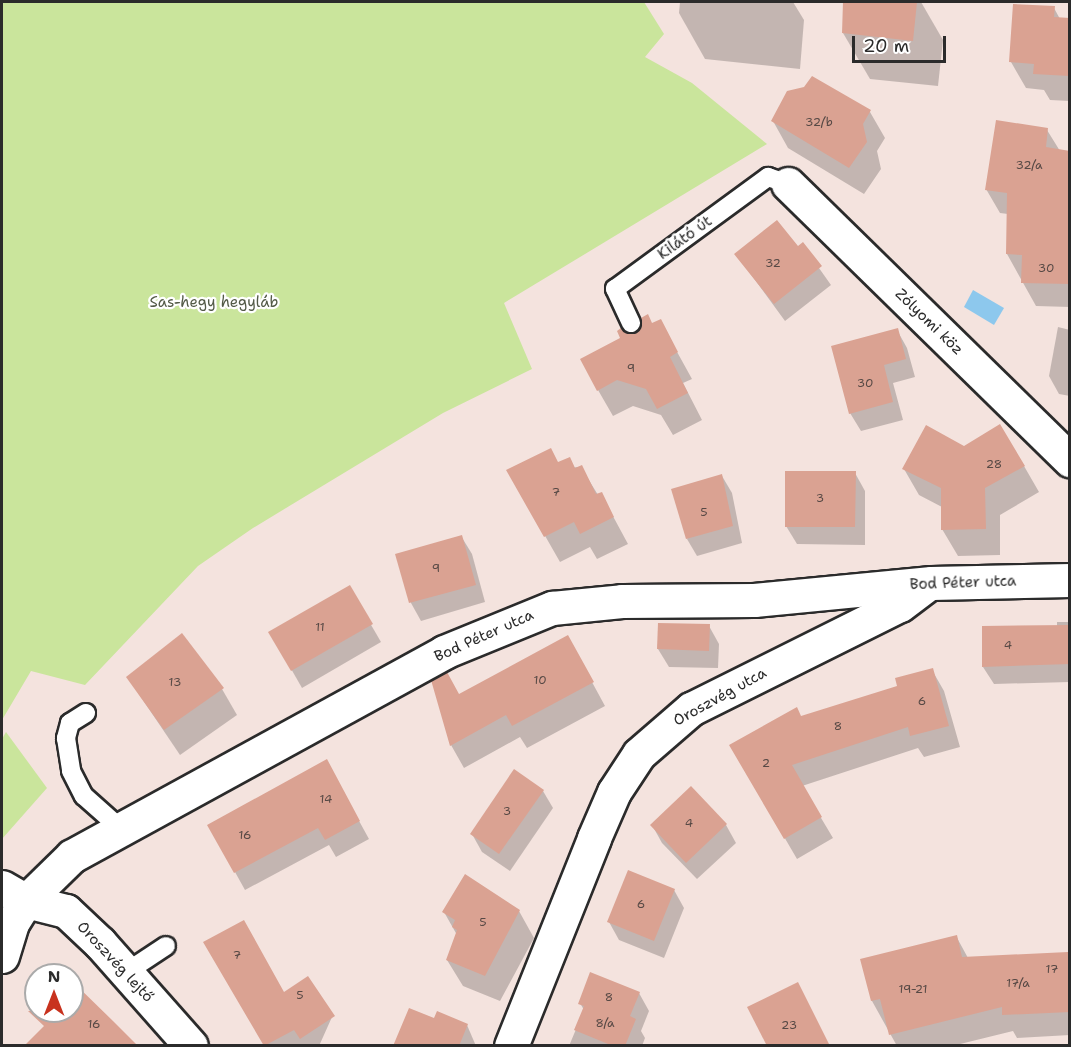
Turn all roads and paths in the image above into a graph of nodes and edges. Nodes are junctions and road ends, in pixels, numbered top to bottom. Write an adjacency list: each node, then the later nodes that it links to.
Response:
1 (788, 184): 2 (lane, Kilátó út); 3 (street, Zólyomi köz)
2 (632, 323)
3 (1070, 460)
4 (1070, 580): 5 (street, Bod Péter utca)
5 (931, 583): 7 (street, Bod Péter utca); 13 (street, Oroszvég utca)
6 (86, 714): 7 (lane)
7 (120, 828): 8 (street, Bod Péter utca)
8 (14, 894): 10 (street, Bod Péter utca); 11 (street, Oroszvég lejtő)
9 (166, 946): 11 (lane)
10 (2, 956)
11 (125, 973): 12 (street, Oroszvég lejtő)
12 (191, 1046)
13 (511, 1046)

